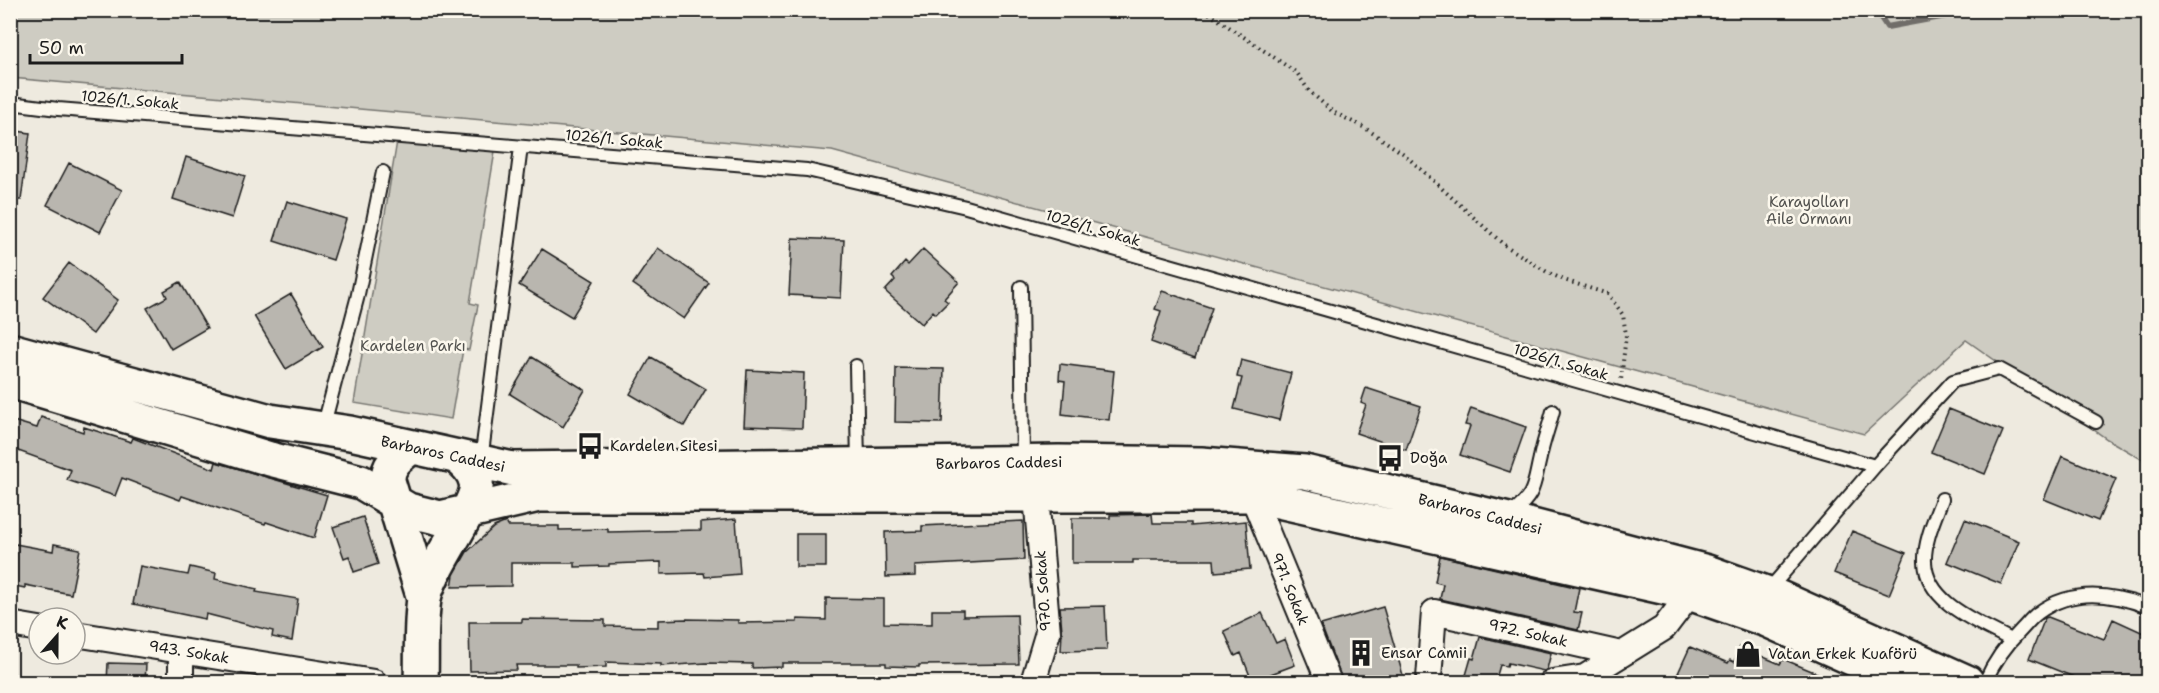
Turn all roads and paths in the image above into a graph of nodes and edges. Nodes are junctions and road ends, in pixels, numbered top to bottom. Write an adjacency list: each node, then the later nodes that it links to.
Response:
1 (1204, 10): 9 (path)
2 (10, 103): 3 (lane, 1026/1. Sokak)
3 (521, 147): 9 (lane, 1026/1. Sokak); 14 (lane)
4 (383, 172): 12 (lane)
5 (1021, 287): 15 (lane)
6 (10, 350): 12 (main road, Barbaros Caddesi)
7 (856, 366): 16 (lane)
8 (10, 381): 21 (main road, Barbaros Caddesi)
9 (1620, 394): 17 (lane, 1026/1. Sokak)
10 (1553, 411): 23 (lane)
11 (2096, 422): 17 (lane)
12 (323, 429): 13 (main road, Barbaros Caddesi)
13 (411, 447): 14 (main road, Barbaros Caddesi); 21 (main road)
14 (469, 459): 16 (main road, Barbaros Caddesi); 22 (main road)
15 (1023, 462): 16 (main road, Barbaros Caddesi); 23 (main road, Barbaros Caddesi)
16 (858, 465)
17 (1875, 466): 25 (lane)
18 (1252, 495): 19 (main road, Barbaros Caddesi); 24 (main road, Barbaros Caddesi); 39 (street, 971. Sokak)
19 (1036, 497): 22 (main road, Barbaros Caddesi); 38 (street, 970. Sokak)
20 (1942, 499): 31 (lane)
21 (395, 502): 22 (main road, Barbaros Caddesi); 26 (main road)
22 (465, 514): 26 (main road)
23 (1505, 519): 24 (main road, Barbaros Caddesi)
24 (1698, 583): 25 (main road, Barbaros Caddesi); 33 (street); 42 (main road, Barbaros Caddesi)
25 (1766, 593): 43 (main road, Barbaros Caddesi)
26 (424, 599): 37 (main road)
27 (2148, 607): 31 (lane)
28 (10, 624): 29 (street)
29 (27, 626)
30 (87, 636): 32 (street, 943. Sokak)
31 (2010, 640): 44 (lane)
32 (181, 651): 35 (street); 36 (street, 943. Sokak)
33 (1621, 654): 34 (street); 40 (street, 972. Sokak)
34 (1587, 680): 41 (street)
35 (181, 682)
36 (374, 682)
37 (421, 682)
38 (1033, 682)
39 (1329, 682)
40 (1431, 682)
41 (1552, 682)
42 (1905, 682)
43 (1967, 682)
44 (1986, 682)

